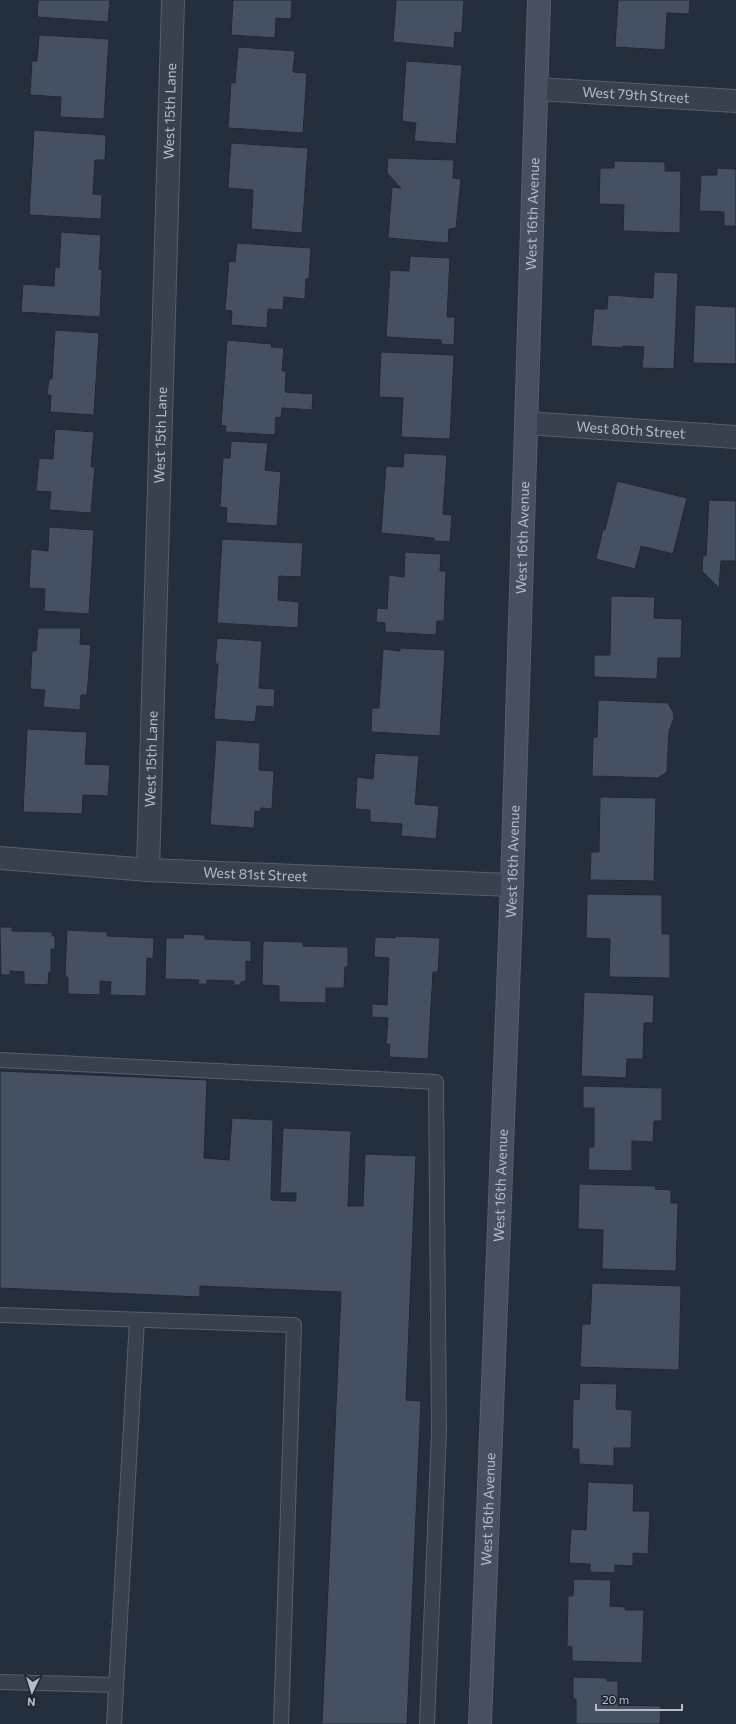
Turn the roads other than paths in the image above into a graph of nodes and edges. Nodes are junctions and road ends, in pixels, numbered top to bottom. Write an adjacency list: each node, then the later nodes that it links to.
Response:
1 (173, 0): 8 (street, West 15th Lane)
2 (539, 0): 3 (street, West 16th Avenue)
3 (536, 89): 4 (street, West 79th Street); 5 (street, West 16th Avenue)
4 (736, 101)
5 (526, 423): 6 (street, West 80th Street); 9 (street, West 16th Avenue)
6 (736, 437)
7 (0, 858): 8 (street, West 81st Street)
8 (148, 870): 9 (street, West 81st Street)
9 (512, 885): 18 (street, West 16th Avenue)
10 (0, 1060): 17 (lane)
11 (0, 1315): 12 (lane)
12 (137, 1320): 14 (lane); 16 (lane)
13 (0, 1682): 14 (lane)
14 (116, 1685): 15 (lane)
15 (114, 1724)
16 (282, 1724)
17 (427, 1724)
18 (480, 1724)

